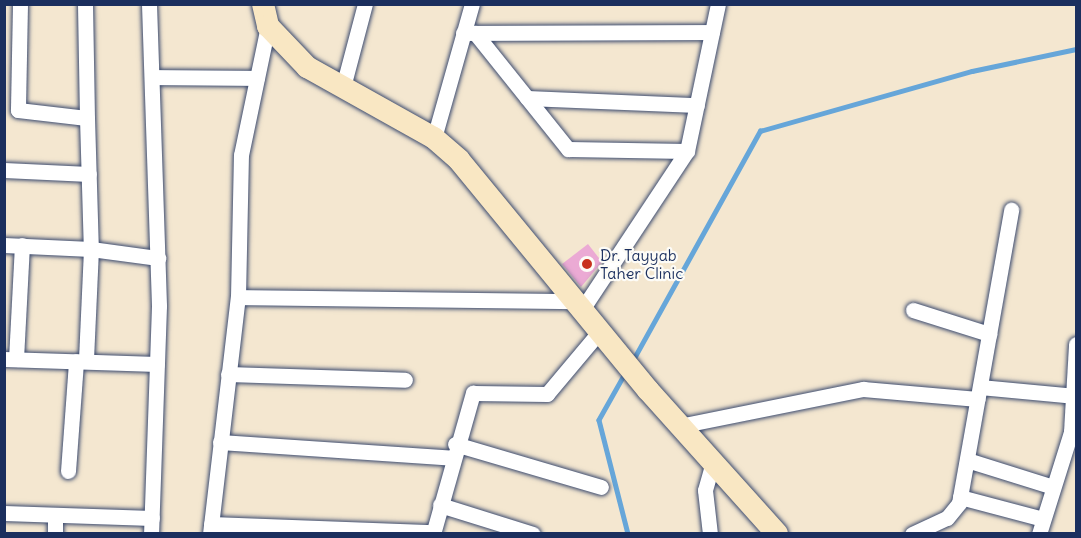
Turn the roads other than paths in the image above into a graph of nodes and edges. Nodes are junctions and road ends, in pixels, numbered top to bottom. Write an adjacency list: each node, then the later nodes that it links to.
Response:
1 (20, 4): 15 (street)
2 (85, 4): 16 (street)
3 (149, 4): 10 (street)
4 (365, 4): 12 (street)
5 (472, 4): 9 (street)
6 (718, 4): 8 (street)
7 (265, 15): 11 (street); 12 (street)
8 (712, 32): 9 (street); 14 (street)
9 (469, 33): 13 (street); 17 (street)
10 (152, 77): 11 (street); 25 (street)
11 (257, 78): 26 (street)
12 (343, 87): 17 (street)
13 (527, 98): 14 (street); 18 (street)
14 (697, 105): 18 (street)
15 (11, 110): 16 (street)
16 (87, 118): 20 (street)
17 (434, 138): 27 (street)
18 (687, 151): 27 (street)
19 (4, 170): 20 (street)
20 (89, 174): 24 (street)
21 (1011, 210): 29 (street)
22 (4, 245): 23 (street)
23 (22, 245): 24 (street); 32 (street)
24 (91, 249): 25 (street); 33 (street)
25 (158, 258): 34 (street)
26 (238, 297): 27 (street); 35 (street)
27 (577, 306): 30 (street)
28 (913, 310): 29 (street)
29 (989, 334): 37 (street)
30 (605, 340): 39 (street); 42 (street)
31 (1077, 344): 38 (street)
32 (10, 359): 33 (street)
33 (81, 361): 34 (street); 45 (street)
34 (157, 364): 52 (street)
35 (228, 374): 36 (street); 41 (street)
36 (405, 380)
37 (979, 393): 38 (street); 39 (street); 43 (street)
38 (1074, 396): 40 (street)
39 (679, 426): 44 (street)
40 (1074, 433): 47 (street)
41 (220, 442): 42 (street); 54 (street)
42 (453, 451): 46 (street); 49 (street)
43 (967, 460): 47 (street); 48 (street)
44 (713, 462): 58 (street); 59 (street)
45 (68, 471)
46 (601, 487)
47 (1053, 487): 53 (street)
48 (960, 497): 53 (street); 60 (street)
49 (440, 505): 55 (street); 57 (street)
50 (4, 513): 51 (street)
51 (55, 515): 52 (street); 56 (street)
52 (151, 526)
53 (1041, 526)
54 (211, 529): 55 (street)
55 (433, 533)
56 (55, 534)
57 (533, 534)
58 (710, 534)
59 (777, 534)
60 (912, 534)

